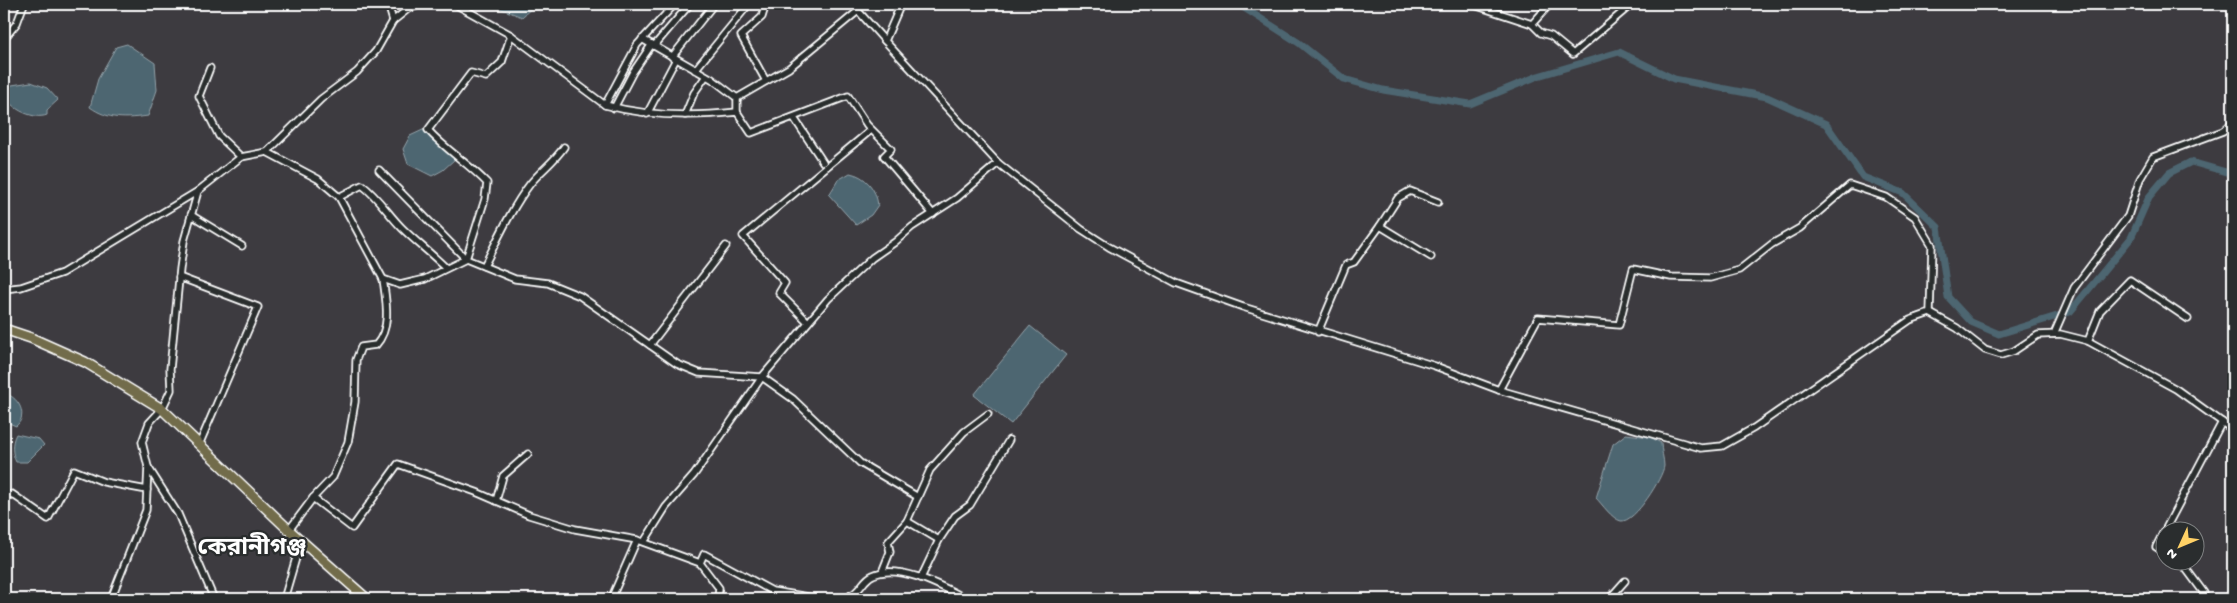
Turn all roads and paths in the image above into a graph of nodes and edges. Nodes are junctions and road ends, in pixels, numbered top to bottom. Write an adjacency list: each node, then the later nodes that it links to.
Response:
1 (7, 4): 17 (street)
2 (24, 4): 21 (street)
3 (388, 4): 19 (street)
4 (422, 4): 19 (street)
5 (442, 4): 6 (street)
6 (455, 4): 22 (street)
7 (675, 4): 23 (street)
8 (690, 4): 25 (street)
9 (714, 4): 26 (street)
10 (749, 4): 28 (street)
11 (766, 4): 30 (street)
12 (852, 4): 18 (street)
13 (901, 4): 24 (street)
14 (1472, 4): 20 (street)
15 (1550, 4): 20 (street)
16 (1632, 4): 20 (street)
17 (4, 9)
18 (858, 10): 24 (street); 30 (street)
19 (393, 21): 41 (street)
20 (1532, 24)
21 (4, 32)
22 (511, 35): 32 (street); 55 (street)
23 (642, 38): 25 (street); 32 (street)
24 (885, 41): 44 (street)
25 (653, 45): 26 (street); 33 (street)
26 (674, 58): 28 (street); 35 (street)
27 (210, 68): 42 (street)
28 (695, 70): 29 (street)
29 (706, 76): 31 (street); 36 (street)
30 (766, 81): 31 (street)
31 (737, 98): 34 (street)
32 (605, 105): 33 (street)
33 (614, 108): 35 (street)
34 (737, 112): 36 (street); 37 (street)
35 (647, 114): 36 (street)
36 (684, 115)
37 (794, 118): 39 (street); 43 (street)
38 (2233, 122): 66 (street)
39 (872, 130): 49 (street); 63 (street)
40 (564, 147): 56 (street)
41 (267, 152): 42 (street); 47 (street)
42 (241, 157): 46 (street)
43 (823, 162)
44 (998, 163): 49 (street); 65 (street)
45 (379, 170): 55 (street)
46 (198, 191): 50 (street); 60 (street)
47 (338, 197): 57 (street); 59 (street)
48 (1438, 202): 51 (street)
49 (933, 214): 63 (street)
50 (191, 215): 52 (street); 58 (street)
51 (1380, 226): 54 (street); 65 (street)
52 (242, 246)
53 (726, 246): 68 (street)
54 (1431, 257)
55 (466, 258): 56 (street); 57 (street)
56 (484, 266): 68 (street)
57 (446, 268): 59 (street)
58 (179, 277): 71 (street); 76 (street)
59 (383, 279): 82 (street)
60 (4, 289)
61 (1930, 313): 66 (street); 70 (street); 70 (street)
62 (2188, 319): 67 (street)
63 (808, 322): 69 (street)
64 (4, 329): 71 (main road)
65 (1318, 332): 70 (street)
66 (2055, 332): 67 (street)
67 (2088, 341): 73 (street)
68 (650, 345): 69 (street)
69 (762, 377): 81 (street); 89 (street)
70 (1499, 390)
71 (162, 409): 76 (main road); 78 (street)
72 (988, 414): 81 (street)
73 (2222, 422): 74 (street); 84 (street)
74 (2233, 430)
75 (1008, 440): 88 (street)
76 (200, 445): 86 (main road)
77 (528, 454): 83 (street)
78 (148, 467): 79 (street); 96 (street)
79 (147, 490): 80 (street); 95 (street)
80 (4, 496)
81 (918, 497): 85 (street)
82 (313, 498): 83 (street); 86 (street)
83 (496, 501): 87 (street)
84 (2171, 520)
85 (907, 521): 88 (street); 92 (street)
86 (289, 530): 97 (street); 98 (main road)
87 (637, 540): 89 (street); 99 (street)
88 (939, 540): 93 (street)
89 (644, 542): 90 (street)
90 (700, 563): 100 (street); 101 (street)
91 (2187, 570): 105 (street)
92 (882, 572): 93 (street); 102 (street)
93 (921, 578): 103 (street)
94 (1626, 581): 104 (street)
95 (110, 599)
96 (214, 599)
97 (284, 599)
98 (367, 599)
99 (611, 599)
100 (718, 599)
101 (820, 599)
102 (849, 599)
103 (965, 599)
104 (1609, 599)
105 (2200, 599)

